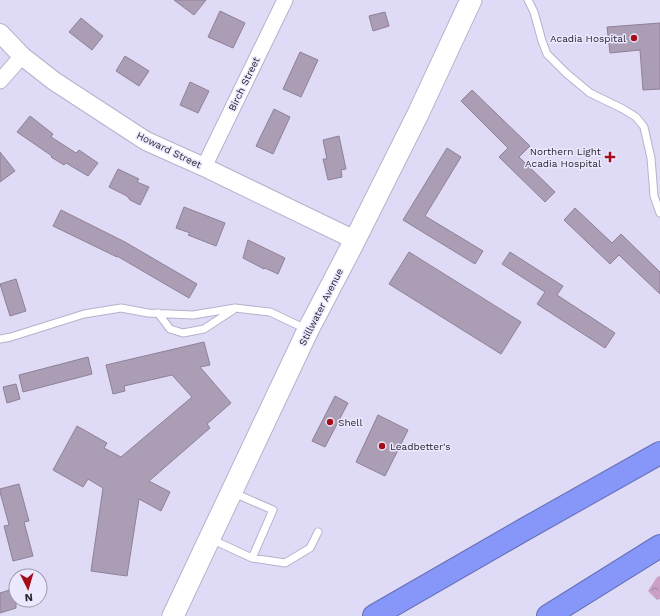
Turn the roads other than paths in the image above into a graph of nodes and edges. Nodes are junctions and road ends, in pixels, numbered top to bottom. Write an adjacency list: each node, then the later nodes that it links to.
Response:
1 (284, 0): 7 (street, Birch Street)
2 (470, 0): 9 (main road, Stillwater Avenue)
3 (528, 0): 8 (lane)
4 (0, 33): 5 (street, Howard Street)
5 (22, 56): 6 (street); 7 (street, Howard Street)
6 (0, 81)
7 (204, 167): 9 (street, Howard Street)
8 (660, 213)
9 (355, 240): 12 (main road, Stillwater Avenue)
10 (235, 308): 11 (lane); 11 (lane); 12 (lane)
11 (158, 313): 13 (lane)
12 (308, 330): 15 (main road, Stillwater Avenue)
13 (0, 339)
14 (660, 453): 21 (highway)
15 (232, 492): 17 (main road, Stillwater Avenue); 19 (lane)
16 (318, 532): 19 (lane)
17 (210, 538): 19 (lane); 20 (main road, Stillwater Avenue)
18 (660, 546): 22 (highway)
19 (252, 558)
20 (173, 616)
21 (374, 616)
22 (548, 616)

